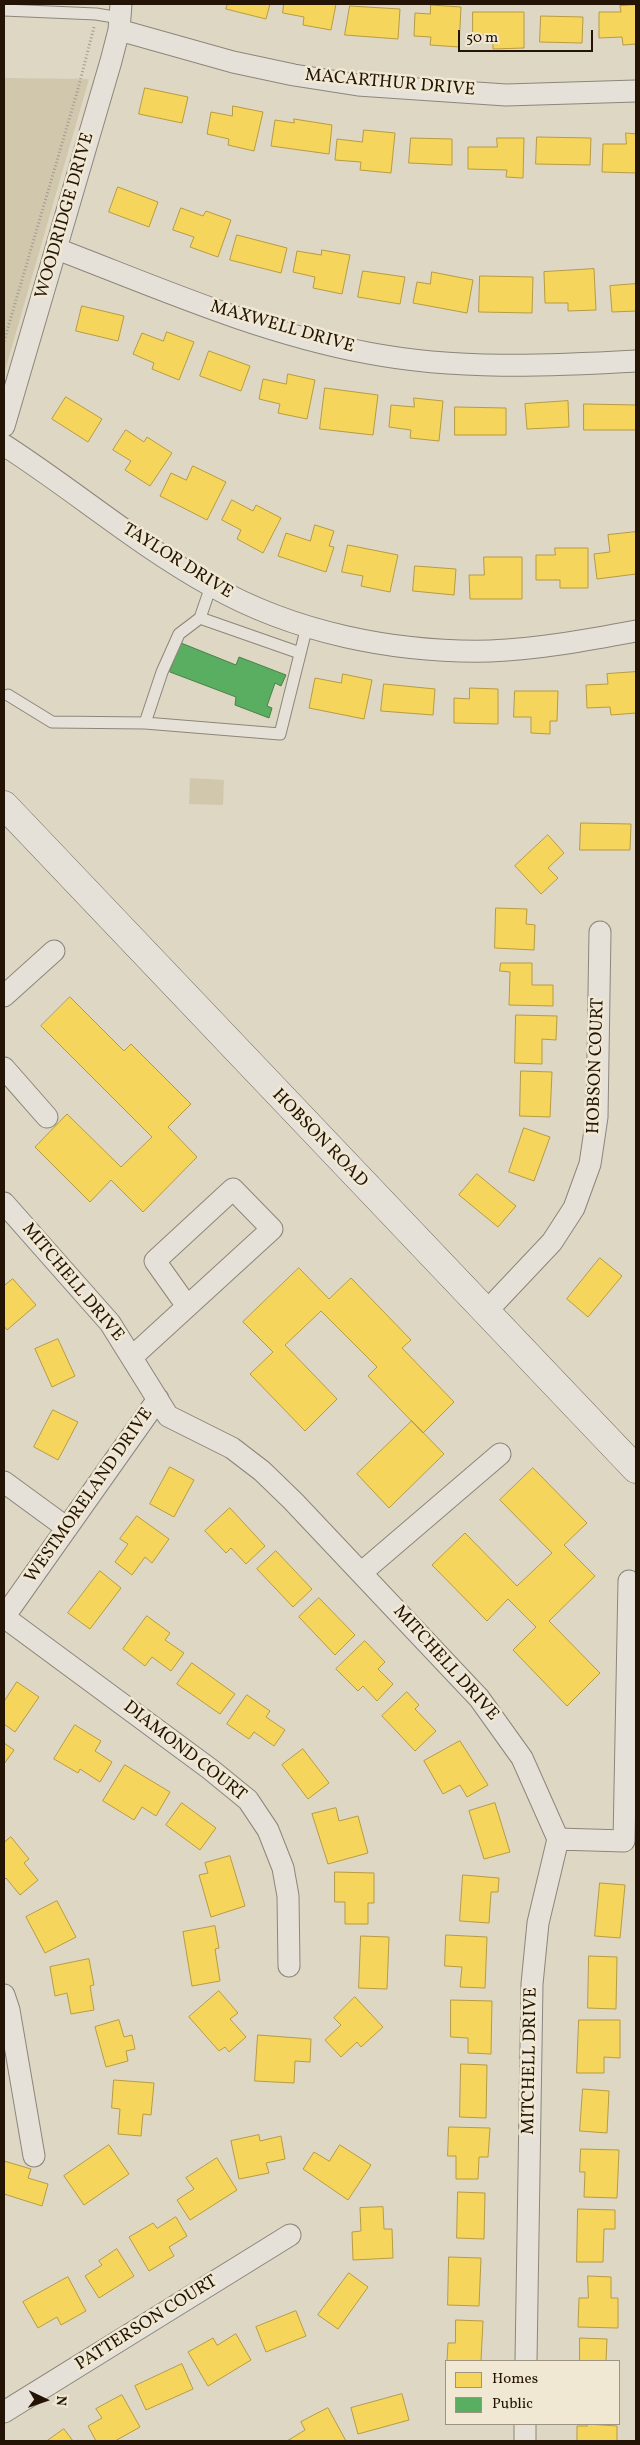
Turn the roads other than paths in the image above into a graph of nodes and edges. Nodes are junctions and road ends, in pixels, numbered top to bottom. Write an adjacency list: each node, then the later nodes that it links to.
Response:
1 (4, 10): 2 (lane)
2 (120, 17): 3 (street, MACARTHUR DRIVE); 4 (street, WOODRIDGE DRIVE)
3 (636, 91)
4 (57, 249): 5 (street, MAXWELL DRIVE); 6 (street, WOODRIDGE DRIVE)
5 (636, 361)
6 (4, 426)
7 (4, 445): 8 (street, TAYLOR DRIVE)
8 (211, 586): 9 (lane); 10 (street, TAYLOR DRIVE)
9 (200, 618): 12 (lane); 14 (lane)
10 (307, 626): 11 (street, TAYLOR DRIVE); 12 (lane)
11 (636, 631)
12 (300, 653): 14 (lane)
13 (8, 695): 14 (lane)
14 (145, 723)
15 (4, 805): 23 (main road, HOBSON ROAD)
16 (600, 932): 23 (street, HOBSON COURT)
17 (54, 951): 18 (street)
18 (4, 996)
19 (4, 1068): 20 (street)
20 (47, 1117)
21 (4, 1203): 24 (street, MITCHELL DRIVE)
22 (187, 1306): 22 (street); 24 (street)
23 (485, 1313): 27 (main road, HOBSON ROAD)
24 (132, 1357): 25 (street, MITCHELL DRIVE)
25 (158, 1400): 29 (street, WESTMORELAND DRIVE); 30 (street, MITCHELL DRIVE)
26 (500, 1454): 30 (street)
27 (636, 1470)
28 (4, 1482): 29 (street)
29 (67, 1528): 32 (street, WESTMORELAND DRIVE)
30 (361, 1573): 33 (street, MITCHELL DRIVE)
31 (629, 1581): 33 (street)
32 (4, 1617): 34 (street, DIAMOND COURT)
33 (558, 1838): 38 (street, MITCHELL DRIVE)
34 (289, 1966)
35 (4, 1995): 36 (street)
36 (34, 2156)
37 (290, 2235): 39 (street, PATTERSON COURT)
38 (526, 2360)
39 (4, 2412)
40 (525, 2425): 41 (street)
41 (525, 2441)

